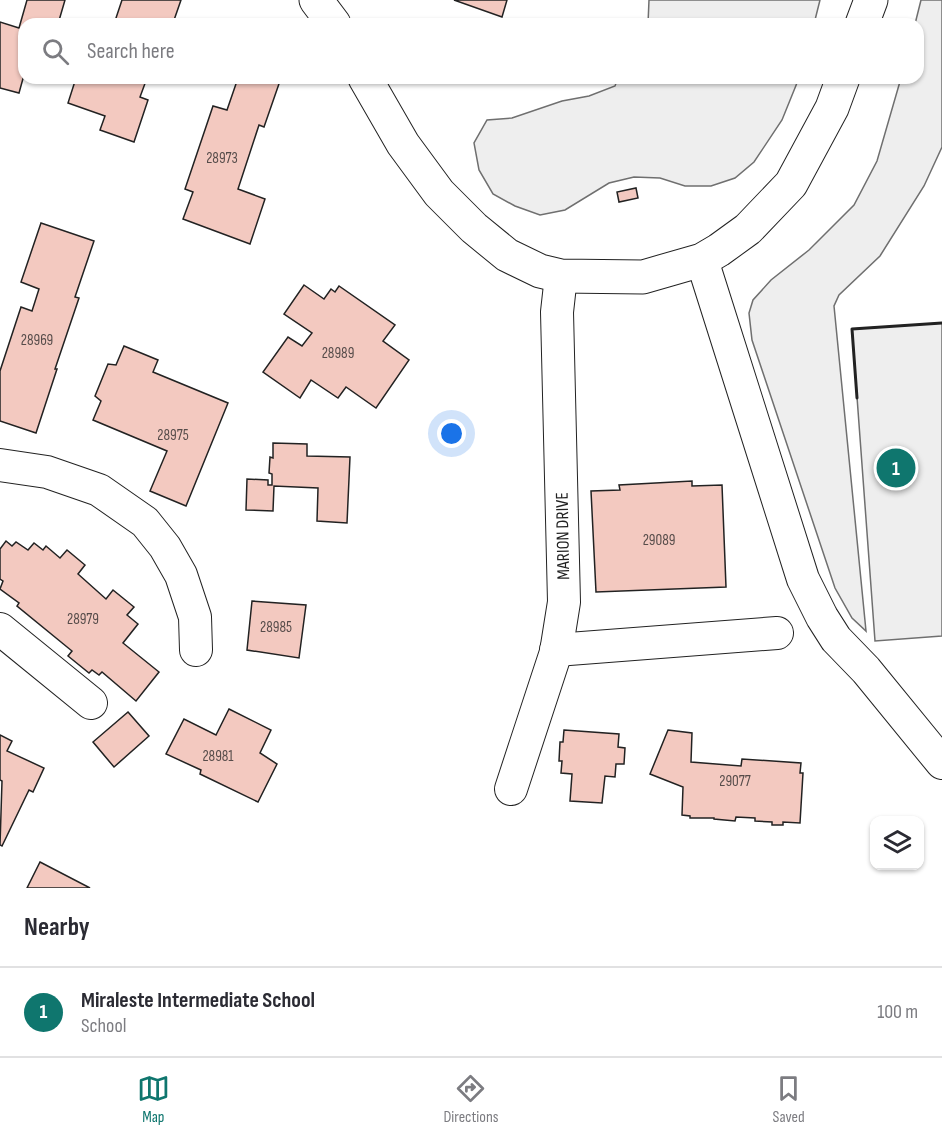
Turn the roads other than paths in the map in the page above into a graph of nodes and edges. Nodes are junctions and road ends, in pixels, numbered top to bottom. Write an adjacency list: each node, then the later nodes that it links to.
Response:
1 (316, 0): 3 (main road)
2 (871, 0): 4 (main road)
3 (330, 18)
4 (864, 18)
5 (368, 84): 8 (main road)
6 (841, 84): 7 (main road)
7 (702, 260): 8 (main road); 15 (street)
8 (561, 276): 13 (street, MARION DRIVE)
9 (0, 465): 12 (street)
10 (0, 629): 14 (street)
11 (777, 633): 13 (street)
12 (196, 650)
13 (556, 650): 16 (street, MARION DRIVE)
14 (91, 703)
15 (942, 763)
16 (511, 789)

